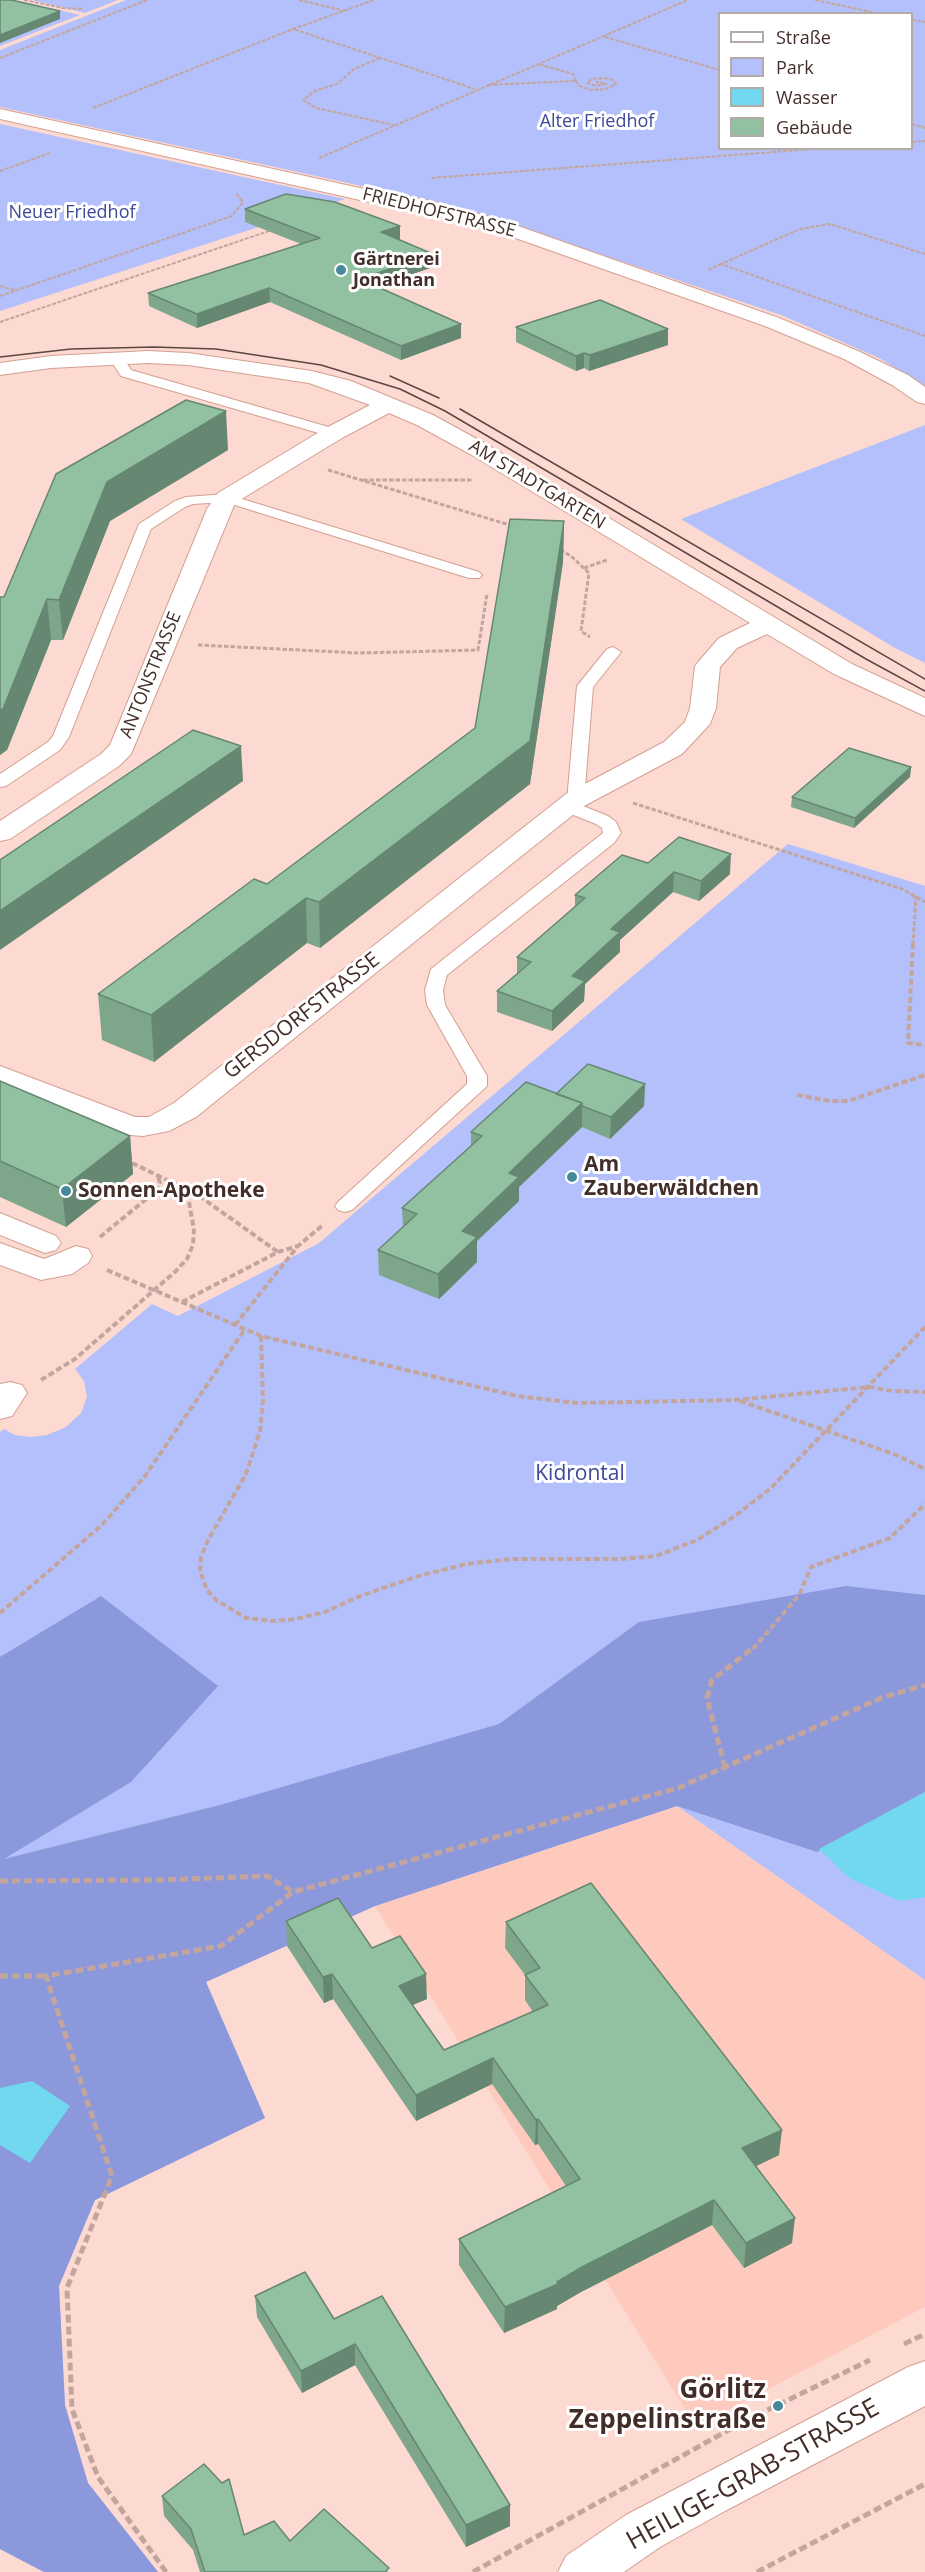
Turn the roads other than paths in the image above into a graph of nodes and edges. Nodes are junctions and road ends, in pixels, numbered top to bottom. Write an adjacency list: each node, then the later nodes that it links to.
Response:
1 (0, 114): 4 (street, FRIEDHOFSTRASSE)
2 (117, 359): 3 (street, AM STADTGARTEN); 5 (street, AM STADTGARTEN); 6 (lane)
3 (0, 369)
4 (925, 397)
5 (388, 404): 6 (street); 9 (street, AM STADTGARTEN)
6 (334, 433): 7 (street)
7 (226, 498): 8 (lane); 12 (lane); 14 (street, ANTONSTRASSE)
8 (474, 575)
9 (767, 624): 11 (street, AM STADTGARTEN); 13 (street, GERSDORFSTRASSE)
10 (613, 652): 13 (lane)
11 (925, 708)
12 (0, 782)
13 (579, 799): 15 (street, GERSDORFSTRASSE); 16 (lane)
14 (0, 833)
15 (0, 1075)
16 (345, 1206)
17 (0, 1223): 18 (street)
18 (45, 1243)
19 (0, 1253): 20 (street)
20 (76, 1256)
21 (909, 2366): 22 (street, HEILIGE-GRAB-STRASSE)
22 (583, 2572)

